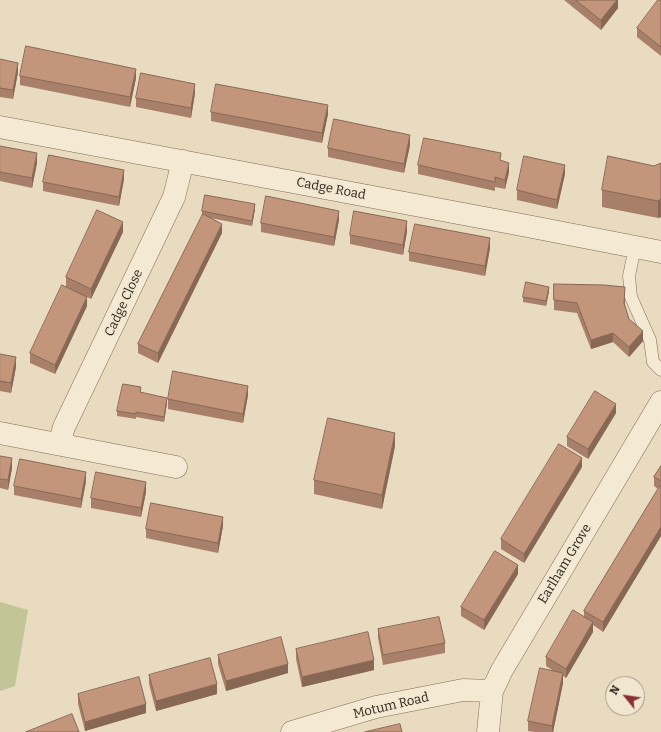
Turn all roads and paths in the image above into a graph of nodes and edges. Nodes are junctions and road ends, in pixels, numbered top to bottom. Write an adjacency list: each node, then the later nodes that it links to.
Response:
1 (0, 127): 2 (street, Cadge Road)
2 (183, 161): 3 (street, Cadge Road); 8 (street, Cadge Close)
3 (635, 247): 4 (street, Cadge Road); 5 (lane)
4 (661, 252)
5 (661, 370)
6 (661, 402): 10 (street, Earlham Grove)
7 (0, 433): 8 (street)
8 (59, 444): 9 (street)
9 (176, 467)
10 (492, 691): 11 (street, Motum Road); 12 (street, Earlham Grove)
11 (292, 732)
12 (488, 732)

